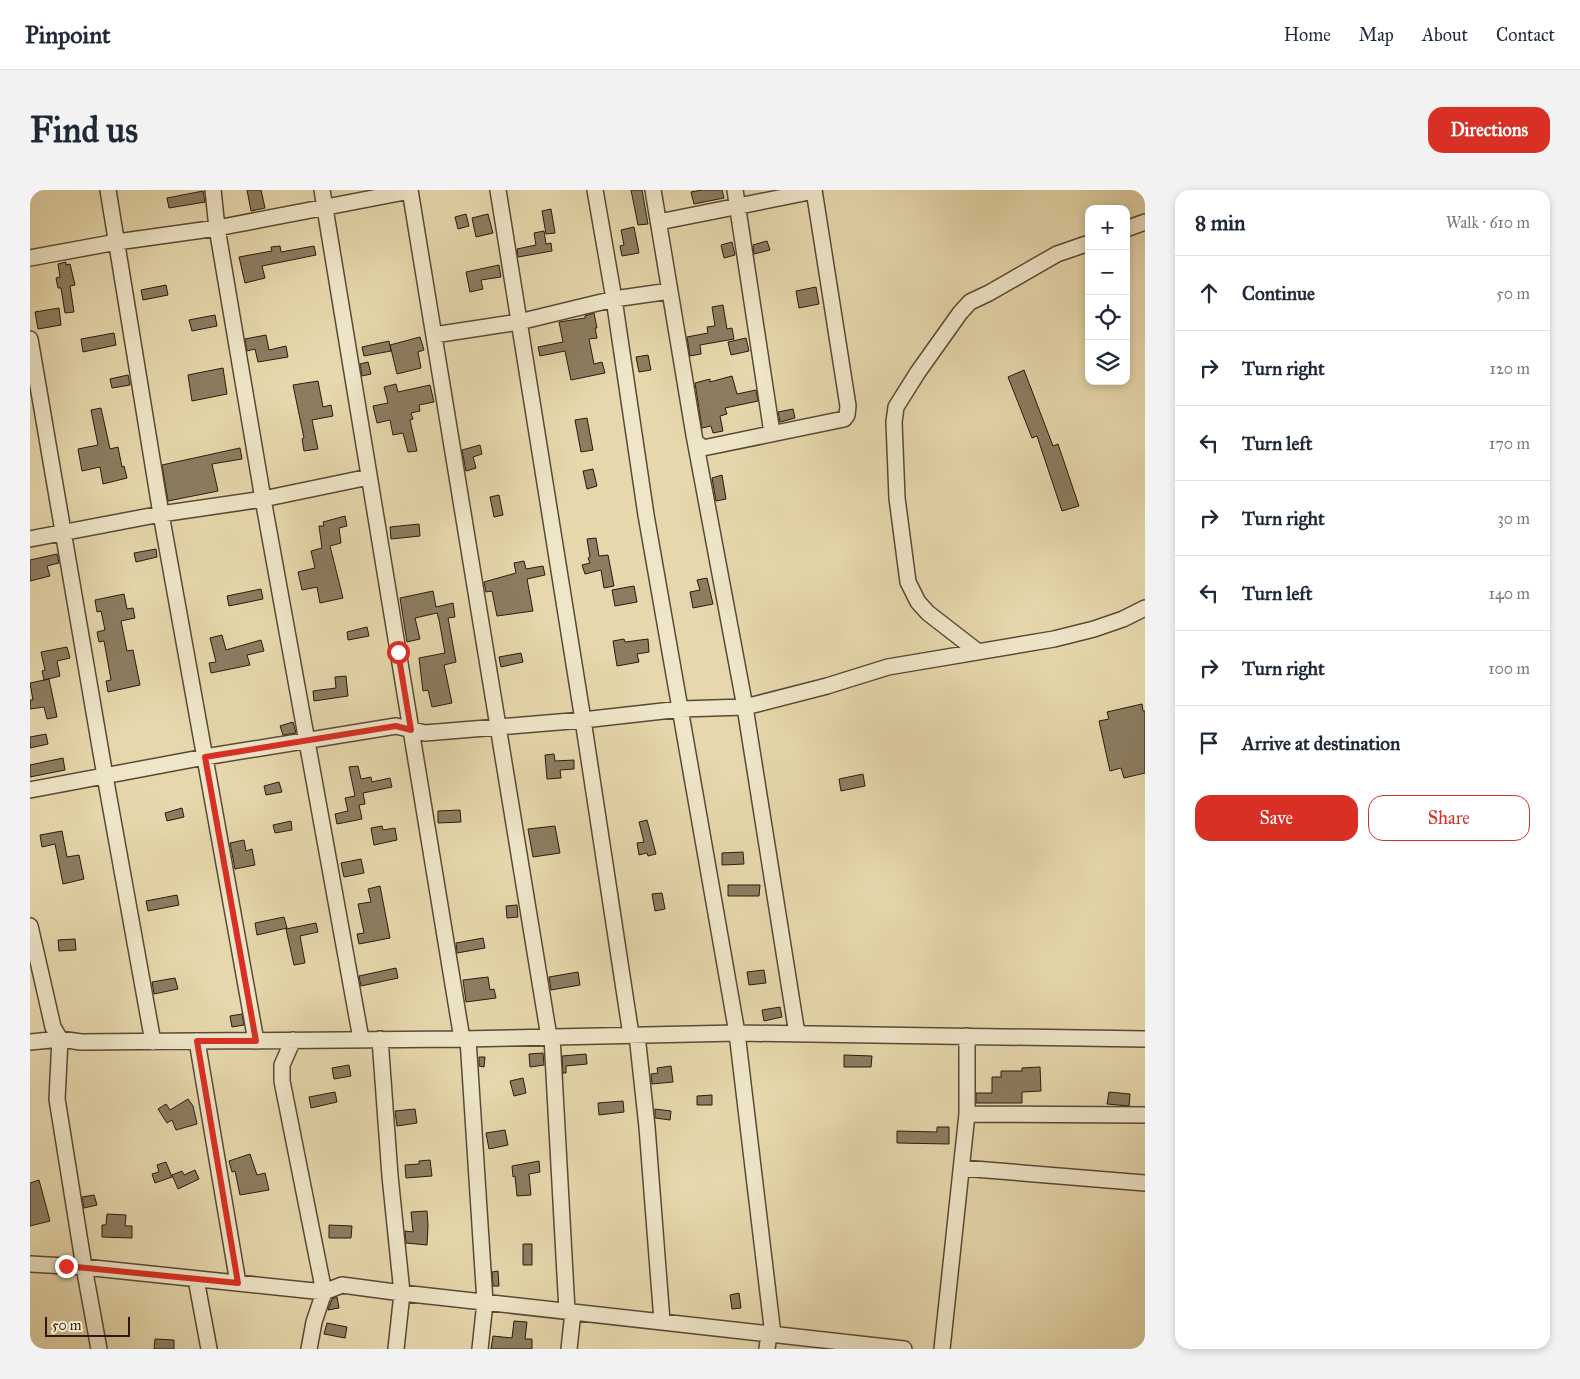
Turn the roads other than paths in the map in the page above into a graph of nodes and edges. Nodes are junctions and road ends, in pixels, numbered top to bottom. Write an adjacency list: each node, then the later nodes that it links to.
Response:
1 (108, 190): 16 (street)
2 (213, 190): 14 (street)
3 (322, 190): 11 (street)
4 (498, 190): 21 (street)
5 (595, 190): 20 (street)
6 (653, 190): 12 (street)
7 (735, 190): 10 (street)
8 (410, 191): 11 (street); 22 (street)
9 (814, 191): 10 (street); 24 (street)
10 (738, 206): 12 (street); 24 (street)
11 (325, 207): 14 (street); 26 (street)
12 (658, 222): 19 (street)
13 (1145, 222): 15 (street)
14 (217, 228): 16 (street); 27 (street)
15 (1130, 228)
16 (117, 242): 18 (street); 28 (street)
17 (1085, 244): 32 (street)
18 (30, 258)
19 (670, 291): 20 (street); 25 (street)
20 (614, 300): 21 (street); 34 (street)
21 (519, 322): 22 (street); 35 (street)
22 (434, 335): 36 (street)
23 (30, 339): 29 (street)
24 (772, 433): 25 (street)
25 (696, 442): 33 (street)
26 (369, 477): 27 (street); 37 (street)
27 (263, 498): 28 (street); 38 (street)
28 (161, 514): 29 (street); 39 (street)
29 (63, 533): 30 (street); 40 (street)
30 (30, 539)
31 (1145, 608): 32 (street)
32 (977, 651): 33 (street)
33 (745, 707): 34 (street); 44 (street)
34 (681, 709): 35 (street); 43 (street)
35 (583, 720): 36 (street); 45 (street)
36 (497, 728): 37 (street); 47 (street)
37 (411, 730): 38 (street); 51 (street)
38 (306, 740): 39 (street); 49 (street)
39 (205, 757): 40 (street); 55 (street)
40 (105, 776): 41 (street); 57 (street)
41 (30, 790)
42 (30, 926): 48 (street)
43 (737, 1033): 44 (street); 45 (street); 71 (street)
44 (797, 1034): 46 (street)
45 (634, 1035): 47 (street); 70 (street)
46 (967, 1036): 52 (street); 58 (street)
47 (550, 1037): 51 (street); 69 (street)
48 (60, 1039): 56 (street); 57 (street); 63 (street)
49 (361, 1039): 50 (street); 53 (street)
50 (380, 1039): 51 (street); 67 (street)
51 (465, 1039): 68 (street)
52 (1145, 1039)
53 (293, 1040): 55 (street); 66 (street)
54 (197, 1041): 55 (street); 57 (street); 65 (street)
55 (256, 1041)
56 (30, 1042)
57 (152, 1042)
58 (966, 1114): 59 (street); 60 (street)
59 (1145, 1115)
60 (962, 1168): 61 (street); 80 (street)
61 (1145, 1183)
62 (30, 1264): 63 (street)
63 (84, 1267): 64 (street); 73 (street)
64 (196, 1279): 65 (street); 74 (street)
65 (238, 1283): 66 (street)
66 (324, 1292): 67 (street); 75 (street)
67 (402, 1293): 68 (street); 76 (street)
68 (485, 1302): 69 (street); 77 (street)
69 (570, 1312): 70 (street); 78 (street)
70 (662, 1321): 71 (street)
71 (769, 1339): 72 (street)
72 (860, 1347): 79 (street)
73 (99, 1349)
74 (209, 1349)
75 (309, 1349)
76 (396, 1349)
77 (480, 1349)
78 (569, 1349)
79 (904, 1349)
80 (942, 1349)

